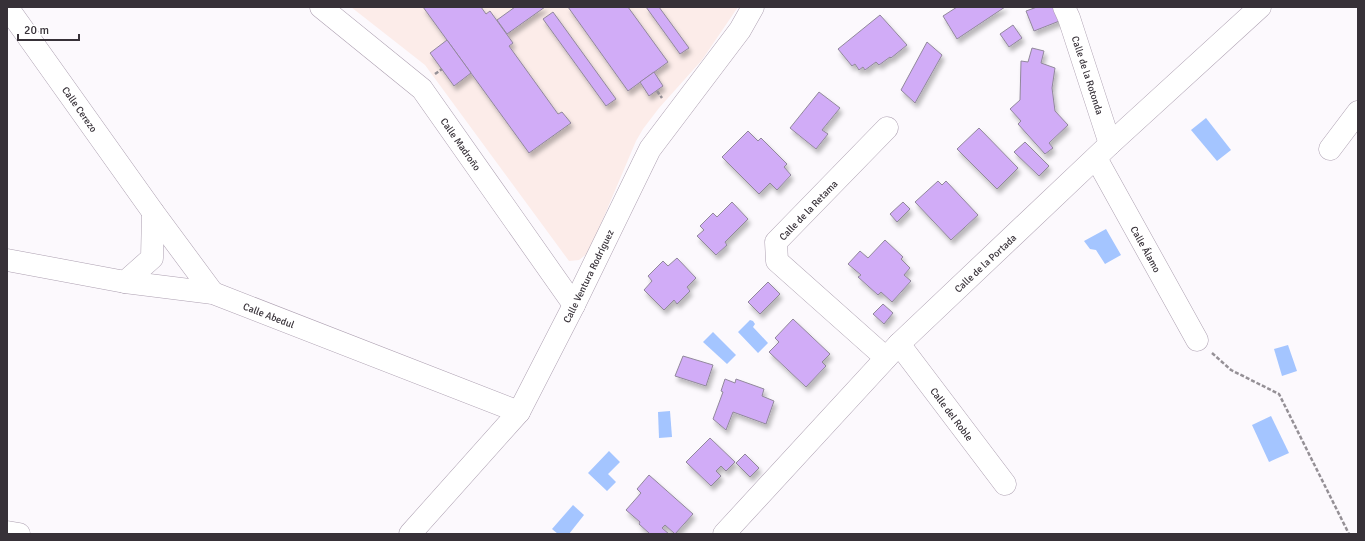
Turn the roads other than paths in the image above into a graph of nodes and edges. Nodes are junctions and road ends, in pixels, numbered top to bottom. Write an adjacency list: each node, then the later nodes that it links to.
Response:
1 (7, 7): 10 (street, Calle Cerezo)
2 (321, 7): 14 (street, Calle Madroño)
3 (753, 7): 14 (street, Calle Ventura Rodríguez)
4 (1064, 7): 9 (street, Calle de la Rotonda)
5 (1260, 7): 9 (street, Calle de la Portada)
6 (1358, 112): 8 (street)
7 (887, 128): 16 (street, Calle de la Retama)
8 (1330, 149)
9 (1103, 151): 15 (street, Calle Álamo); 16 (street, Calle de la Portada)
10 (153, 212): 12 (street); 13 (street, Calle Cerezo)
11 (7, 260): 12 (street, Calle Abedul)
12 (126, 282): 13 (street, Calle Abedul)
13 (213, 294): 17 (street, Calle Abedul)
14 (574, 305): 17 (street, Calle Ventura Rodríguez)
15 (1197, 340)
16 (892, 351): 18 (street, Calle del Roble); 22 (street, Calle de la Portada)
17 (519, 412): 21 (street, Calle Ventura Rodríguez)
18 (1005, 484)
19 (7, 532): 20 (street)
20 (19, 534)
21 (410, 534)
22 (724, 534)

